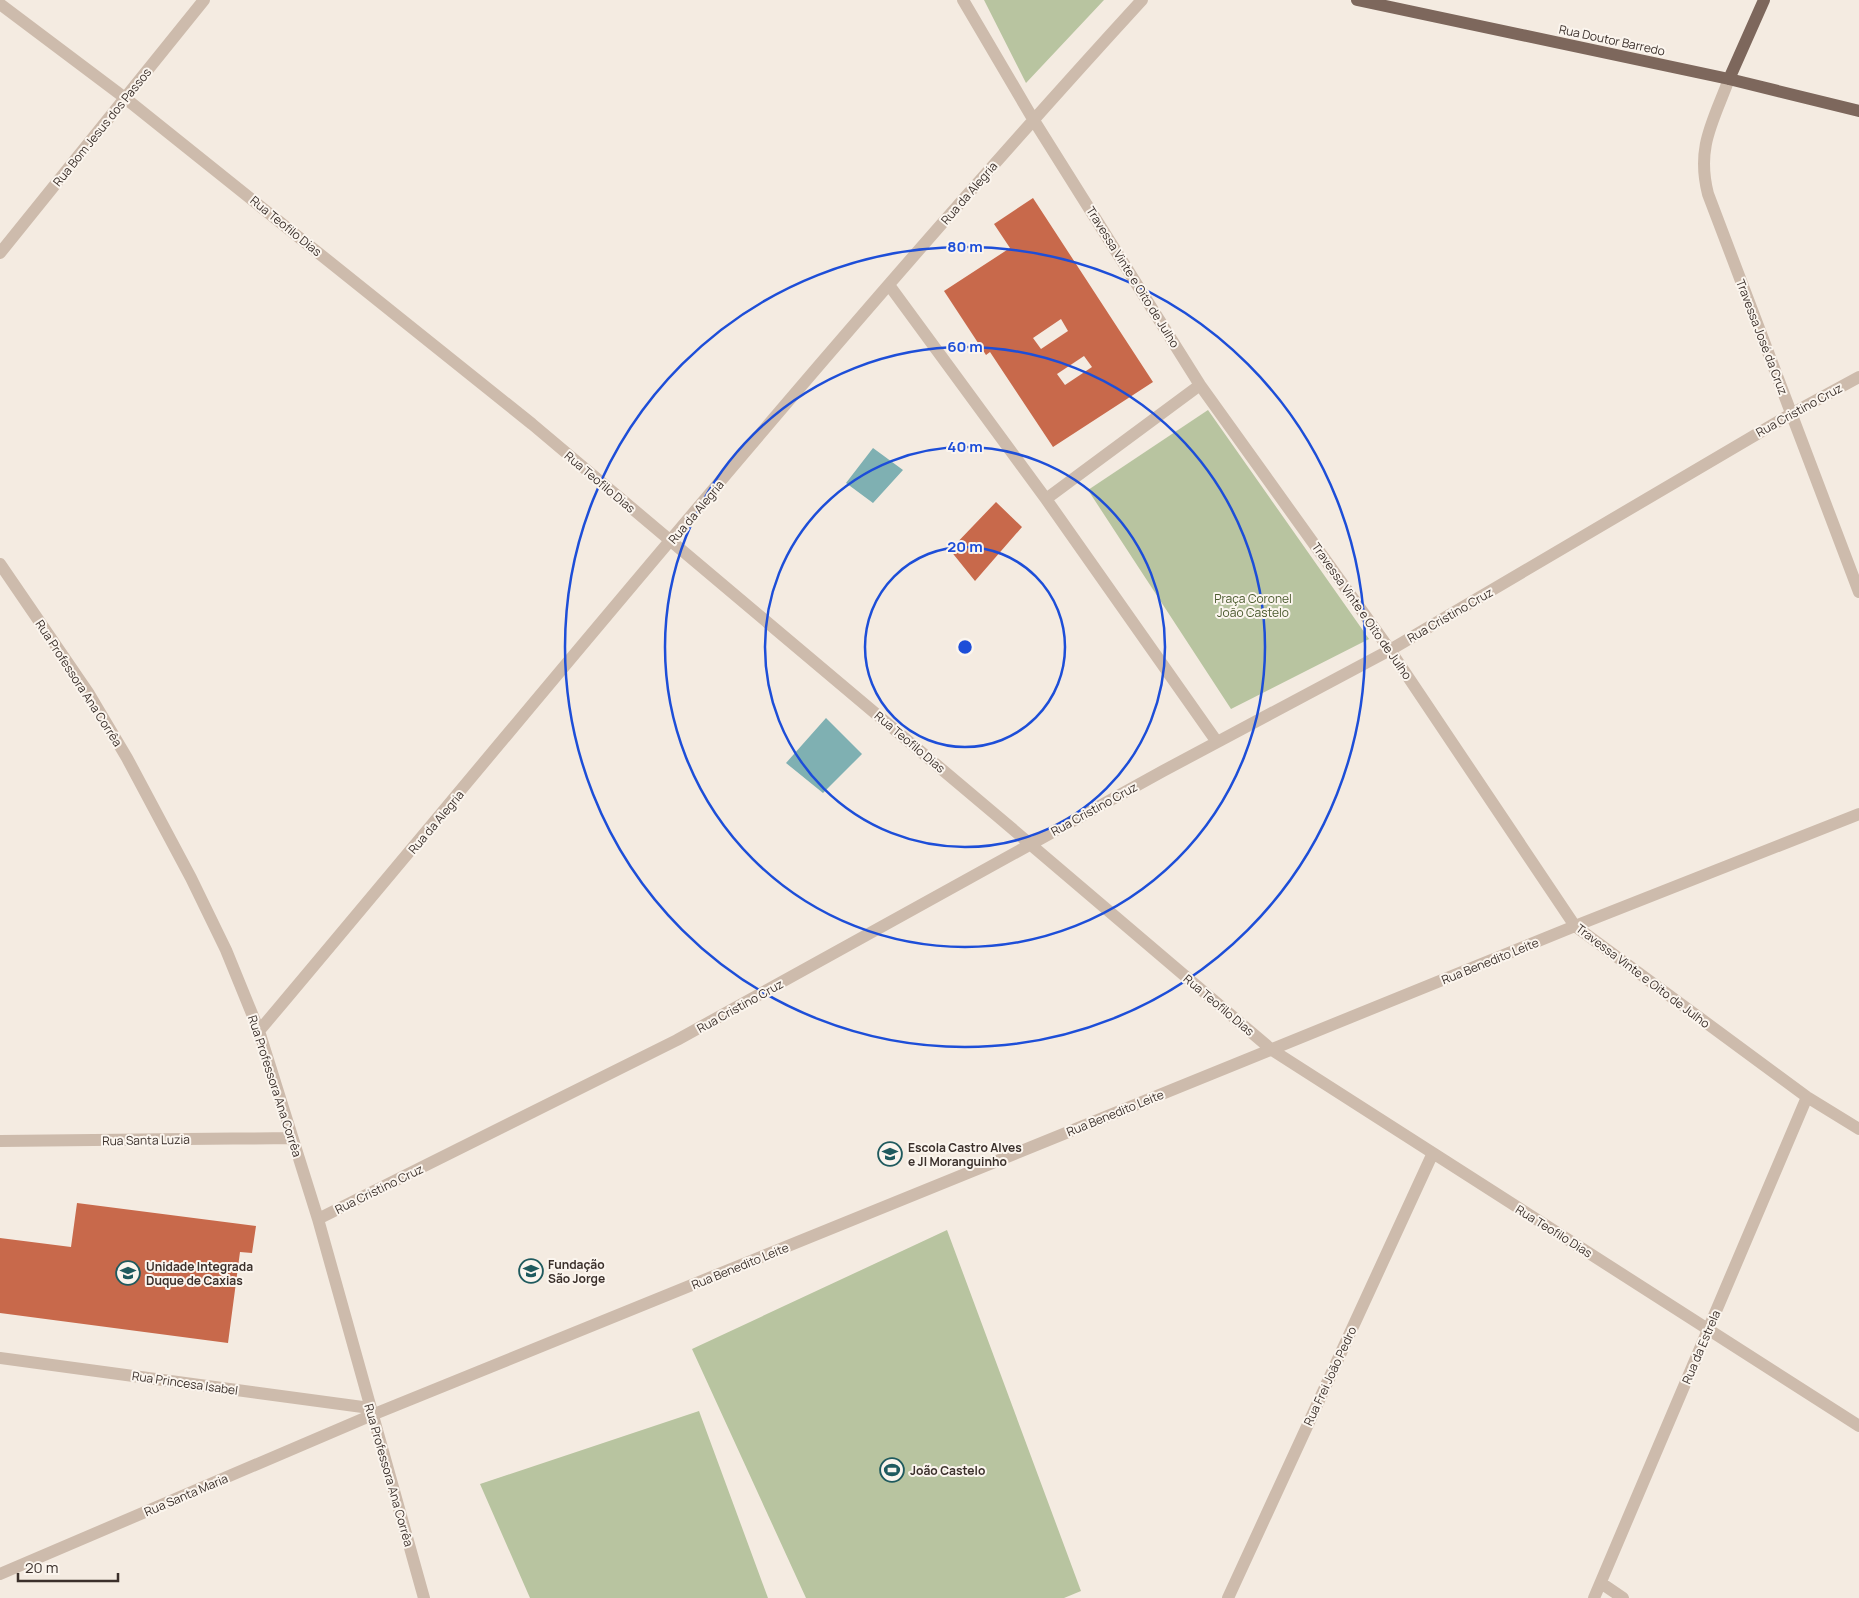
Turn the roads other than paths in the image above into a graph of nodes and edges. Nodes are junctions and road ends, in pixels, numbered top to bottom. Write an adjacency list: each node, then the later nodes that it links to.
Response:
1 (204, 0): 8 (street, Rua Bom Jesus dos Passos)
2 (963, 0): 10 (street, Travessa Vinte e Oito de Julho)
3 (1142, 0): 10 (street, Rua da Alegria)
4 (1357, 0): 7 (main road, Rua Doutor Barredo)
5 (1764, 0): 7 (main road)
6 (0, 4): 8 (street, Rua Teofilo Dias)
7 (1729, 79): 9 (main road, Rua Doutor Barredo); 15 (street, Travessa José da Cruz)
8 (125, 98): 11 (street, Rua Bom Jesus dos Passos); 17 (street, Rua Teofilo Dias)
9 (1859, 111)
10 (1033, 119): 12 (street, Rua da Alegria); 14 (street, Travessa Vinte e Oito de Julho)
11 (0, 253)
12 (889, 285): 16 (street); 17 (street, Rua da Alegria)
13 (1859, 377): 15 (street, Rua Cristino Cruz)
14 (1200, 385): 16 (street); 20 (street, Travessa Vinte e Oito de Julho)
15 (1791, 414): 19 (street, Travessa José da Cruz); 20 (street, Rua Cristino Cruz)
16 (1046, 499): 21 (street)
17 (671, 541): 23 (street, Rua Teofilo Dias); 25 (street, Rua da Alegria)
18 (0, 564): 25 (street, Rua Professora Ana Corrêa)
19 (1859, 592)
20 (1390, 650): 21 (street, Rua Cristino Cruz); 24 (street, Travessa Vinte e Oito de Julho)
21 (1216, 742): 23 (street, Rua Cristino Cruz)
22 (1859, 814): 24 (street, Rua Benedito Leite)
23 (1030, 845): 26 (street, Rua Teofilo Dias); 32 (street, Rua Cristino Cruz)
24 (1575, 926): 26 (street, Rua Benedito Leite); 27 (street, Travessa Vinte e Oito de Julho)
25 (259, 1031): 29 (street, Rua Professora Ana Corrêa)
26 (1272, 1050): 31 (street, Rua Teofilo Dias); 35 (street, Rua Benedito Leite)
27 (1807, 1097): 28 (street, Travessa Vinte e Oito de Julho); 33 (street, Rua da Estrela)
28 (1859, 1129)
29 (292, 1138): 30 (street, Rua Santa Luzia); 32 (street, Rua Professora Ana Corrêa)
30 (0, 1141)
31 (1432, 1155): 33 (street, Rua Teofilo Dias); 40 (street, Rua Frei João Pedro)
32 (318, 1219): 35 (street, Rua Professora Ana Corrêa)
33 (1709, 1329): 36 (street, Rua Teofilo Dias); 38 (street, Rua da Estrela)
34 (0, 1358): 35 (street, Rua Princesa Isabel)
35 (371, 1412): 37 (street, Rua Santa Maria); 39 (street, Rua Professora Ana Corrêa)
36 (1859, 1426)
37 (0, 1574)
38 (1601, 1583): 41 (street, Rua da Estrela); 42 (street)
39 (423, 1598)
40 (1228, 1598)
41 (1594, 1598)
42 (1623, 1598)

